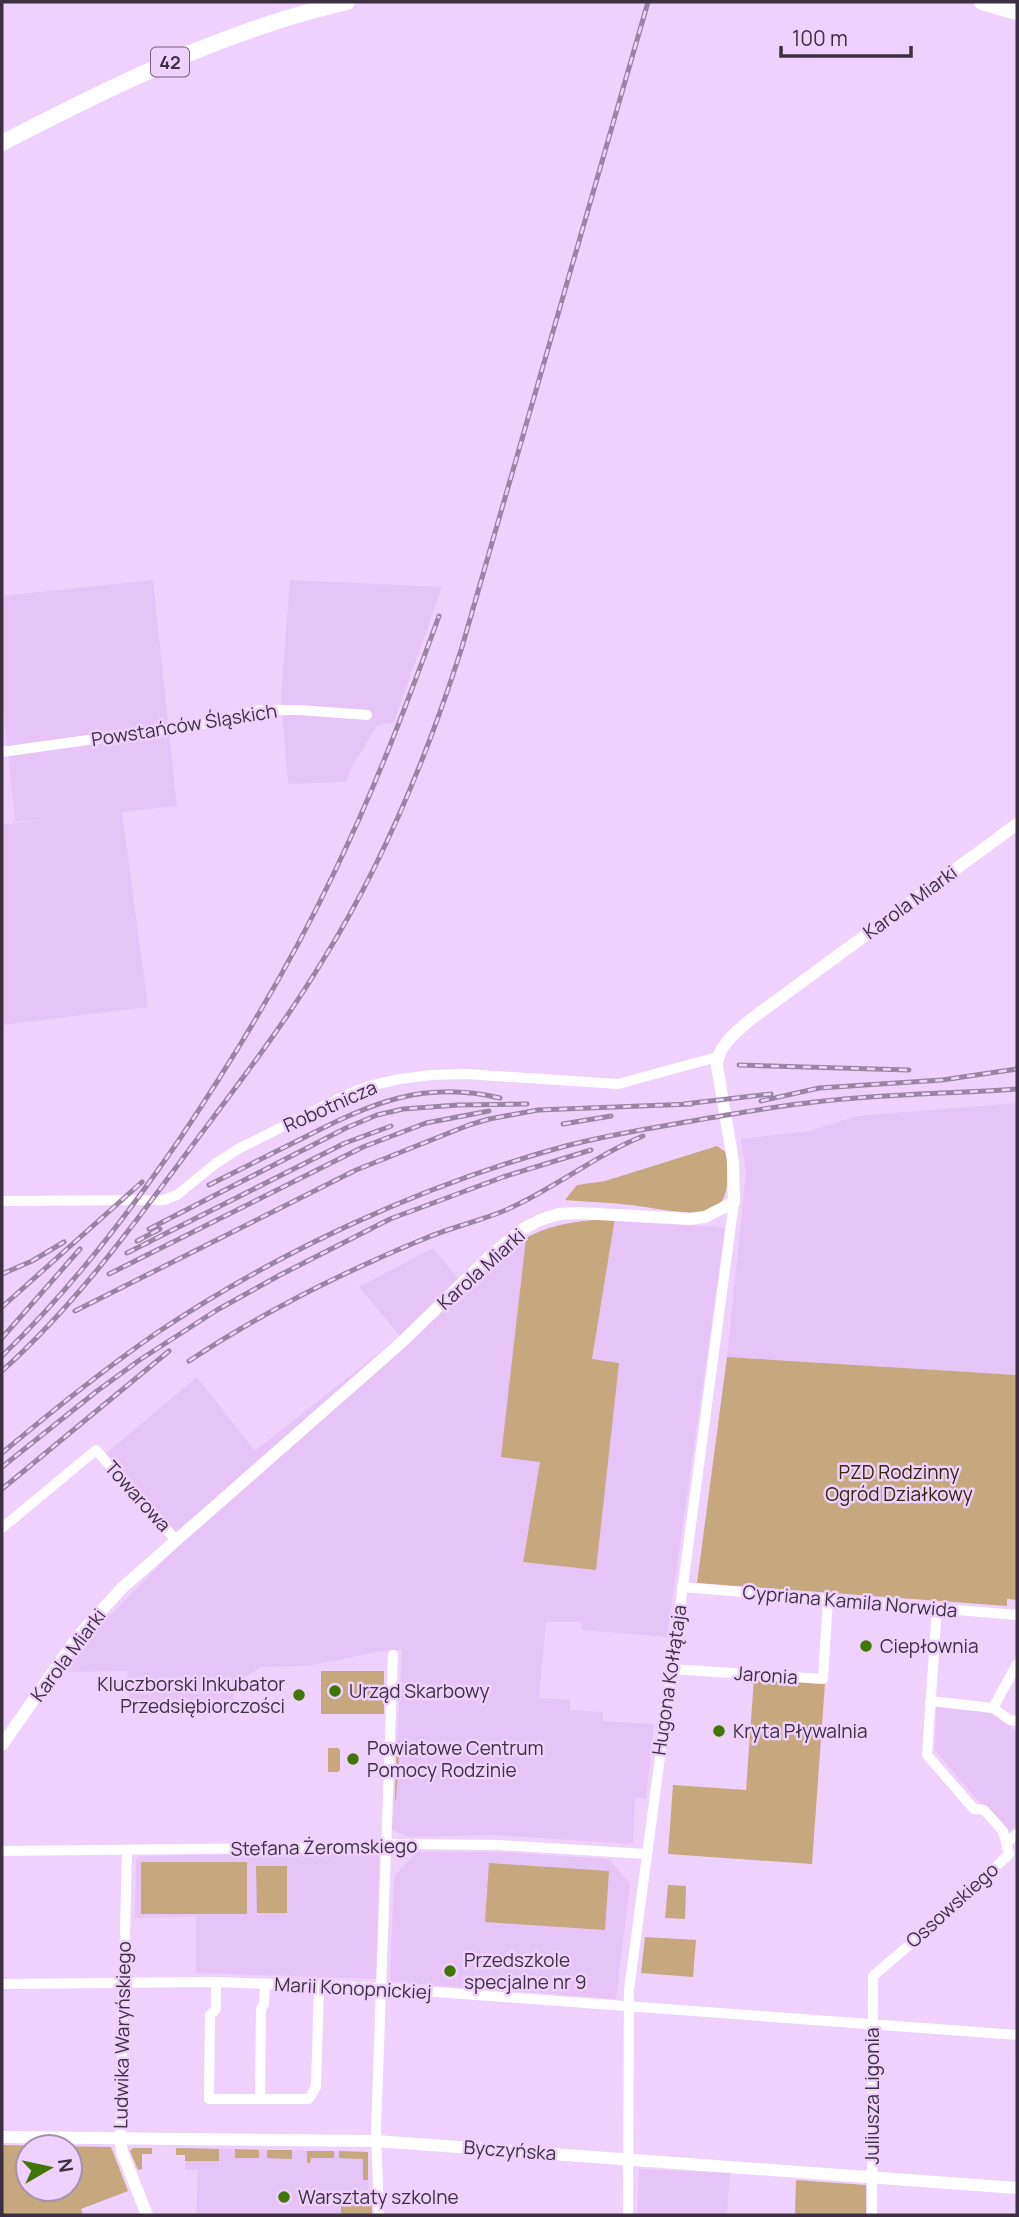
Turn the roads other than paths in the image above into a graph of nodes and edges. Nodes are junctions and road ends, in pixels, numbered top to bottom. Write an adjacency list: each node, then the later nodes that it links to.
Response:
1 (347, 2): 4 (main road, 42)
2 (982, 2): 3 (main road)
3 (1017, 12)
4 (2, 143)
5 (367, 715): 6 (street, Powstańców Śląskich)
6 (2, 751)
7 (1017, 824): 8 (street, Karola Miarki)
8 (717, 1058): 9 (street, Robotnicza); 10 (street)
9 (2, 1201)
10 (734, 1202): 12 (street, Karola Miarki); 13 (street, Hugona Kołłątaja)
11 (2, 1528): 12 (street, Towarowa)
12 (176, 1540): 25 (street, Karola Miarki)
13 (682, 1587): 14 (street, Cypriana Kamila Norwida); 19 (street, Hugona Kołłątaja)
14 (828, 1599): 15 (street, Cypriana Kamila Norwida); 19 (street, Jaronia)
15 (937, 1608): 16 (street, Cypriana Kamila Norwida); 22 (street, Ossowskiego)
16 (1017, 1615)
17 (393, 1655): 28 (street)
18 (1017, 1664): 20 (street)
19 (671, 1669): 31 (street, Hugona Kołłątaja)
20 (1004, 1689): 21 (street); 23 (street)
21 (1017, 1690)
22 (930, 1701): 23 (street); 27 (street, Ossowskiego)
23 (993, 1708): 24 (street)
24 (1017, 1721)
25 (2, 1745)
26 (1017, 1833): 27 (street)
27 (1006, 1843): 32 (street, Ossowskiego)
28 (387, 1846): 29 (street, Stefana Żeromskiego); 31 (street, Stefana Żeromskiego); 38 (street)
29 (127, 1850): 30 (street, Stefana Żeromskiego); 33 (street, Ludwika Waryńskiego)
30 (2, 1851)
31 (646, 1854): 39 (street, Hugona Kołłątaja)
32 (873, 1976): 40 (street, Juliusza Ligonia)
33 (123, 1982): 34 (street, Marii Konopnickiej); 35 (street, Marii Konopnickiej); 44 (street, Ludwika Waryńskiego)
34 (216, 1982): 36 (street, Marii Konopnickiej); 42 (street)
35 (2, 1984)
36 (265, 1984): 37 (street, Marii Konopnickiej); 42 (street)
37 (318, 1986): 38 (street, Marii Konopnickiej); 42 (street)
38 (382, 1989): 39 (street, Marii Konopnickiej); 45 (street)
39 (628, 2007): 40 (street, Marii Konopnickiej); 46 (street, Hugona Kołłątaja)
40 (872, 2024): 41 (street); 47 (street, Juliusza Ligonia)
41 (1017, 2035)
42 (260, 2099)
43 (2, 2137): 44 (street, Byczyńska)
44 (120, 2138): 45 (street, Byczyńska); 49 (street, Ludwika Waryńskiego)
45 (376, 2141): 46 (street, Byczyńska); 50 (street)
46 (628, 2159): 47 (street, Byczyńska); 51 (street, Hugona Kołłątaja)
47 (872, 2176): 48 (street, Byczyńska); 52 (street, Juliusza Ligonia)
48 (1017, 2188)
49 (147, 2215)
50 (379, 2215)
51 (628, 2215)
52 (872, 2215)

